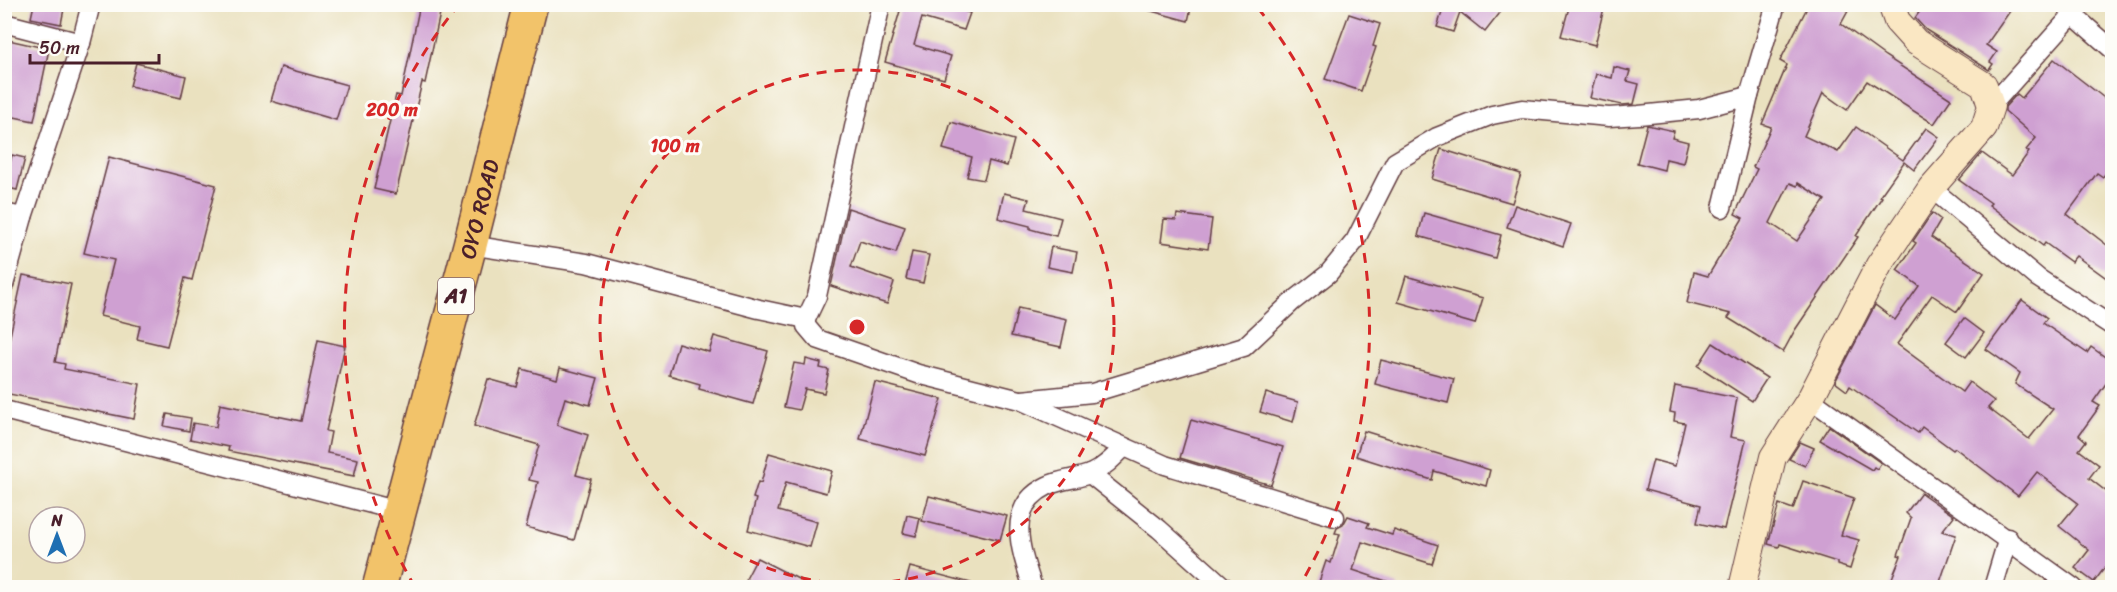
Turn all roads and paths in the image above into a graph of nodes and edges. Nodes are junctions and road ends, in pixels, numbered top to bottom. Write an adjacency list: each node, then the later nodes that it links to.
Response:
1 (91, 4): 8 (street)
2 (531, 4): 16 (highway, OYO ROAD / A1)
3 (881, 4): 18 (street)
4 (1776, 4): 10 (street)
5 (1891, 4): 11 (street)
6 (2078, 10): 9 (street); 11 (street)
7 (4, 22): 8 (street)
8 (81, 43): 15 (street)
9 (2112, 49)
10 (1749, 96): 13 (street); 21 (street)
11 (1991, 106): 12 (street)
12 (1931, 188): 19 (street); 20 (street)
13 (1722, 208)
14 (4, 213): 15 (street)
15 (23, 217): 17 (street)
16 (470, 245): 18 (street); 25 (highway, OYO ROAD / A1)
17 (4, 285)
18 (806, 319): 21 (street)
19 (2112, 326)
20 (1810, 399): 27 (street); 31 (street)
21 (1020, 400): 23 (street)
22 (4, 410): 25 (street)
23 (1124, 447): 24 (street); 26 (street)
24 (1090, 474): 29 (street); 30 (street)
25 (399, 511): 28 (highway, OYO ROAD / A1)
26 (1335, 517)
27 (2008, 538): 32 (street); 33 (street)
28 (379, 588)
29 (1033, 588)
30 (1225, 588)
31 (1742, 588)
32 (1993, 588)
33 (2074, 588)

